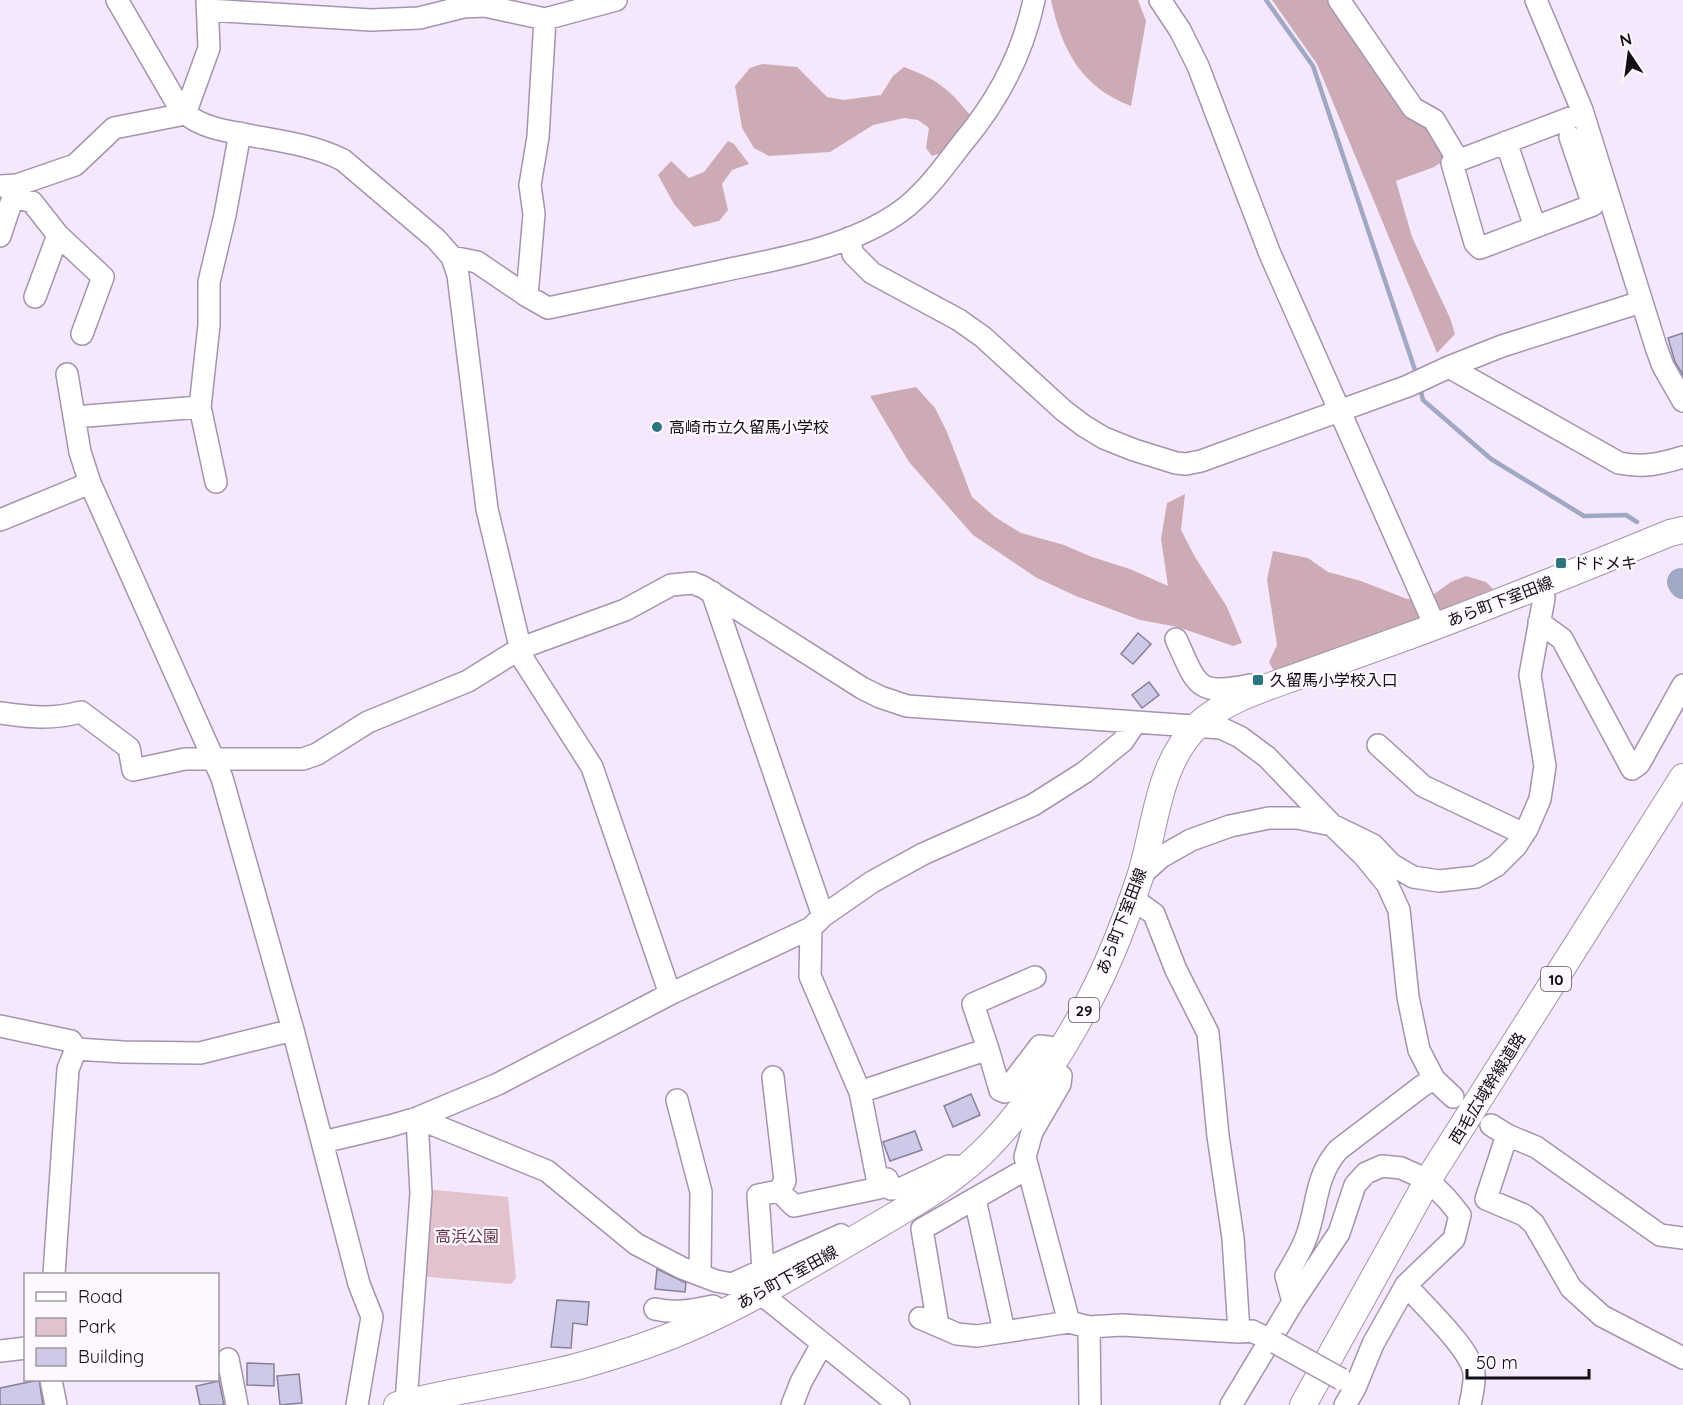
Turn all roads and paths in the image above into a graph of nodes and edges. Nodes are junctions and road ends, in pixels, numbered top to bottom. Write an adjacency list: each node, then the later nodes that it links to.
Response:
1 (117, 0): 11 (street)
2 (616, 0): 9 (street)
3 (1034, 0): 20 (street)
4 (1160, 0): 30 (street)
5 (1339, 0): 15 (street)
6 (1536, 0): 10 (street)
7 (484, 3): 8 (street); 9 (street)
8 (208, 5): 11 (street)
9 (545, 19): 22 (street)
10 (1583, 113): 14 (street); 24 (street)
11 (185, 114): 12 (street); 16 (street)
12 (240, 133): 21 (street); 29 (street)
13 (1570, 137): 17 (street)
14 (1506, 142): 15 (street); 17 (street)
15 (1458, 160): 17 (street)
16 (10, 189): 18 (street); 19 (street)
17 (1535, 227)
18 (58, 235): 23 (street); 25 (street)
19 (0, 236)
20 (849, 238): 22 (street); 30 (street)
21 (452, 258): 22 (street); 42 (street)
22 (527, 296)
23 (35, 297)
24 (1641, 302): 26 (street); 28 (street)
25 (82, 334)
26 (1449, 367): 30 (street); 32 (street)
27 (67, 374): 31 (street)
28 (1683, 401)
29 (200, 407): 31 (street); 33 (street)
30 (1339, 411): 40 (street)
31 (74, 417): 34 (street)
32 (1683, 457)
33 (216, 482)
34 (90, 483): 35 (street); 49 (street)
35 (0, 520)
36 (1683, 530): 37 (main road, あら町下室田線 / 29)
37 (1541, 585): 39 (street); 40 (main road, あら町下室田線 / 29)
38 (712, 592): 42 (street); 46 (street); 54 (street)
39 (1539, 622): 43 (street); 52 (street)
40 (1435, 626): 44 (main road, あら町下室田線 / 29)
41 (1176, 639): 44 (street)
42 (521, 648): 49 (street); 56 (street)
43 (1683, 685)
44 (1257, 691): 47 (main road, あら町下室田線 / 29)
45 (0, 713): 49 (street)
46 (1135, 723): 47 (street); 54 (street)
47 (1197, 726): 51 (street); 53 (main road, あら町下室田線 / 29)
48 (1378, 745): 52 (street)
49 (216, 760): 58 (street)
50 (1683, 777): 72 (main road, 西毛広域幹線道路 / 10)
51 (1332, 825): 52 (street); 53 (street); 63 (street)
52 (1524, 834)
53 (1136, 886): 61 (main road, あら町下室田線 / 29); 85 (street)
54 (817, 922): 56 (street); 64 (street)
55 (1035, 977): 60 (street)
56 (670, 994): 67 (street)
57 (0, 1026): 59 (street)
58 (293, 1030): 59 (street); 68 (street)
59 (76, 1048): 76 (street)
60 (988, 1049): 61 (street); 64 (street)
61 (1055, 1058): 69 (street); 70 (main road, あら町下室田線 / 29)
62 (773, 1077): 73 (street)
63 (1434, 1080): 65 (street); 80 (street)
64 (860, 1092): 73 (street)
65 (1453, 1096)
66 (677, 1100): 77 (street)
67 (417, 1118): 68 (street); 77 (street); 94 (street)
68 (323, 1142): 97 (street)
69 (1027, 1162): 70 (street); 74 (street); 83 (street)
70 (960, 1172): 71 (street); 78 (main road, あら町下室田線 / 29)
71 (887, 1179)
72 (1428, 1180): 79 (street); 80 (street); 102 (main road, 西毛広域幹線道路 / 10)
73 (779, 1191): 78 (street)
74 (975, 1199): 84 (street); 84 (street)
75 (1683, 1238): 90 (street)
76 (54, 1273)
77 (700, 1275): 78 (street)
78 (761, 1281): 82 (main road, あら町下室田線 / 29); 87 (street)
79 (1406, 1285): 93 (street); 103 (street)
80 (1293, 1302): 86 (street)
81 (655, 1309): 82 (street)
82 (722, 1312): 94 (main road, あら町下室田線 / 29)
83 (1079, 1325): 84 (street); 85 (street); 100 (street)
84 (1004, 1331)
85 (1239, 1332): 86 (street)
86 (1272, 1342): 93 (street, bridge); 101 (street)
87 (822, 1344): 98 (street); 99 (street)
88 (24, 1348): 89 (street)
89 (0, 1351)
90 (1683, 1358)
91 (228, 1359): 96 (street)
92 (51, 1381): 95 (street)
93 (1347, 1391)
94 (402, 1404)
95 (56, 1405)
96 (237, 1405)
97 (357, 1405)
98 (792, 1405)
99 (899, 1405)
100 (1090, 1405)
101 (1231, 1405)
102 (1303, 1405)
103 (1470, 1405)

